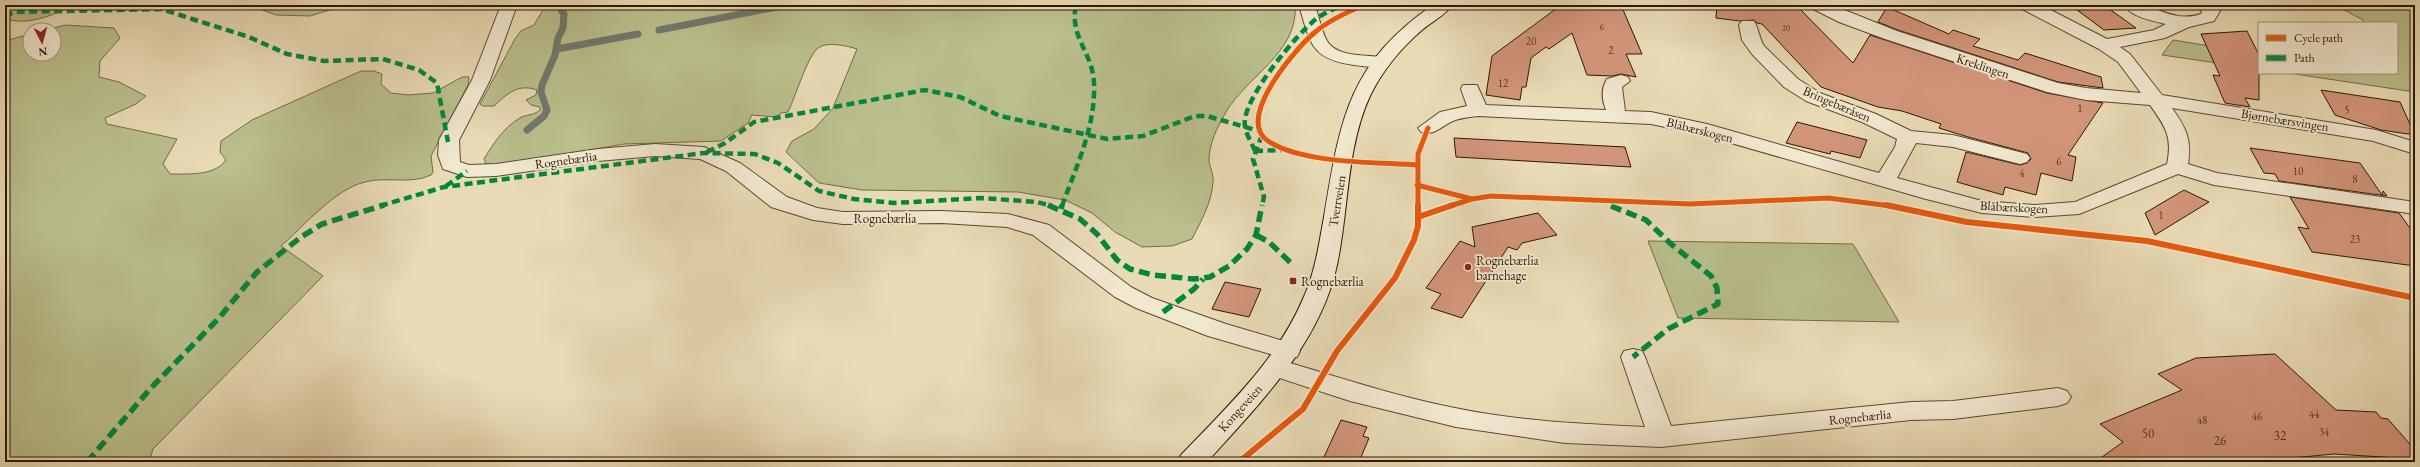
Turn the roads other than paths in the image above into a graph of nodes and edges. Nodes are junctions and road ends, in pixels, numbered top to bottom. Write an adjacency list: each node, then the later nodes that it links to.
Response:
1 (509, 5): 25 (street, Rognebærlia)
2 (1308, 5): 11 (street)
3 (1444, 5): 11 (street, Tverrveien)
4 (1819, 5): 14 (street, Kreklingen)
5 (2028, 5): 10 (street)
6 (2132, 5): 8 (street)
7 (2205, 5): 8 (street)
8 (2183, 23): 10 (street)
9 (1748, 25): 18 (street, Bringebæråsen)
10 (2105, 45): 14 (street)
11 (1382, 62): 25 (street, Tverrveien)
12 (1621, 81): 16 (street)
13 (1470, 89): 15 (street)
14 (2154, 100): 19 (street, Bjørnebærsvingen); 21 (street)
15 (1478, 110): 16 (street, Blåbærskogen); 17 (street, Blåbærskogen)
16 (1618, 117): 22 (street, Blåbærskogen)
17 (1428, 128)
18 (1907, 136): 20 (street, Bringebæråsen); 22 (street)
19 (2415, 148)
20 (2020, 158)
21 (2177, 167): 22 (street, Blåbærskogen); 23 (street)
22 (1886, 180)
23 (2415, 208)
24 (1633, 357): 27 (street)
25 (1282, 360): 27 (street, Rognebærlia); 28 (street, Kongeveien)
26 (2058, 397): 27 (street, Rognebærlia)
27 (1661, 437)
28 (1191, 462)

